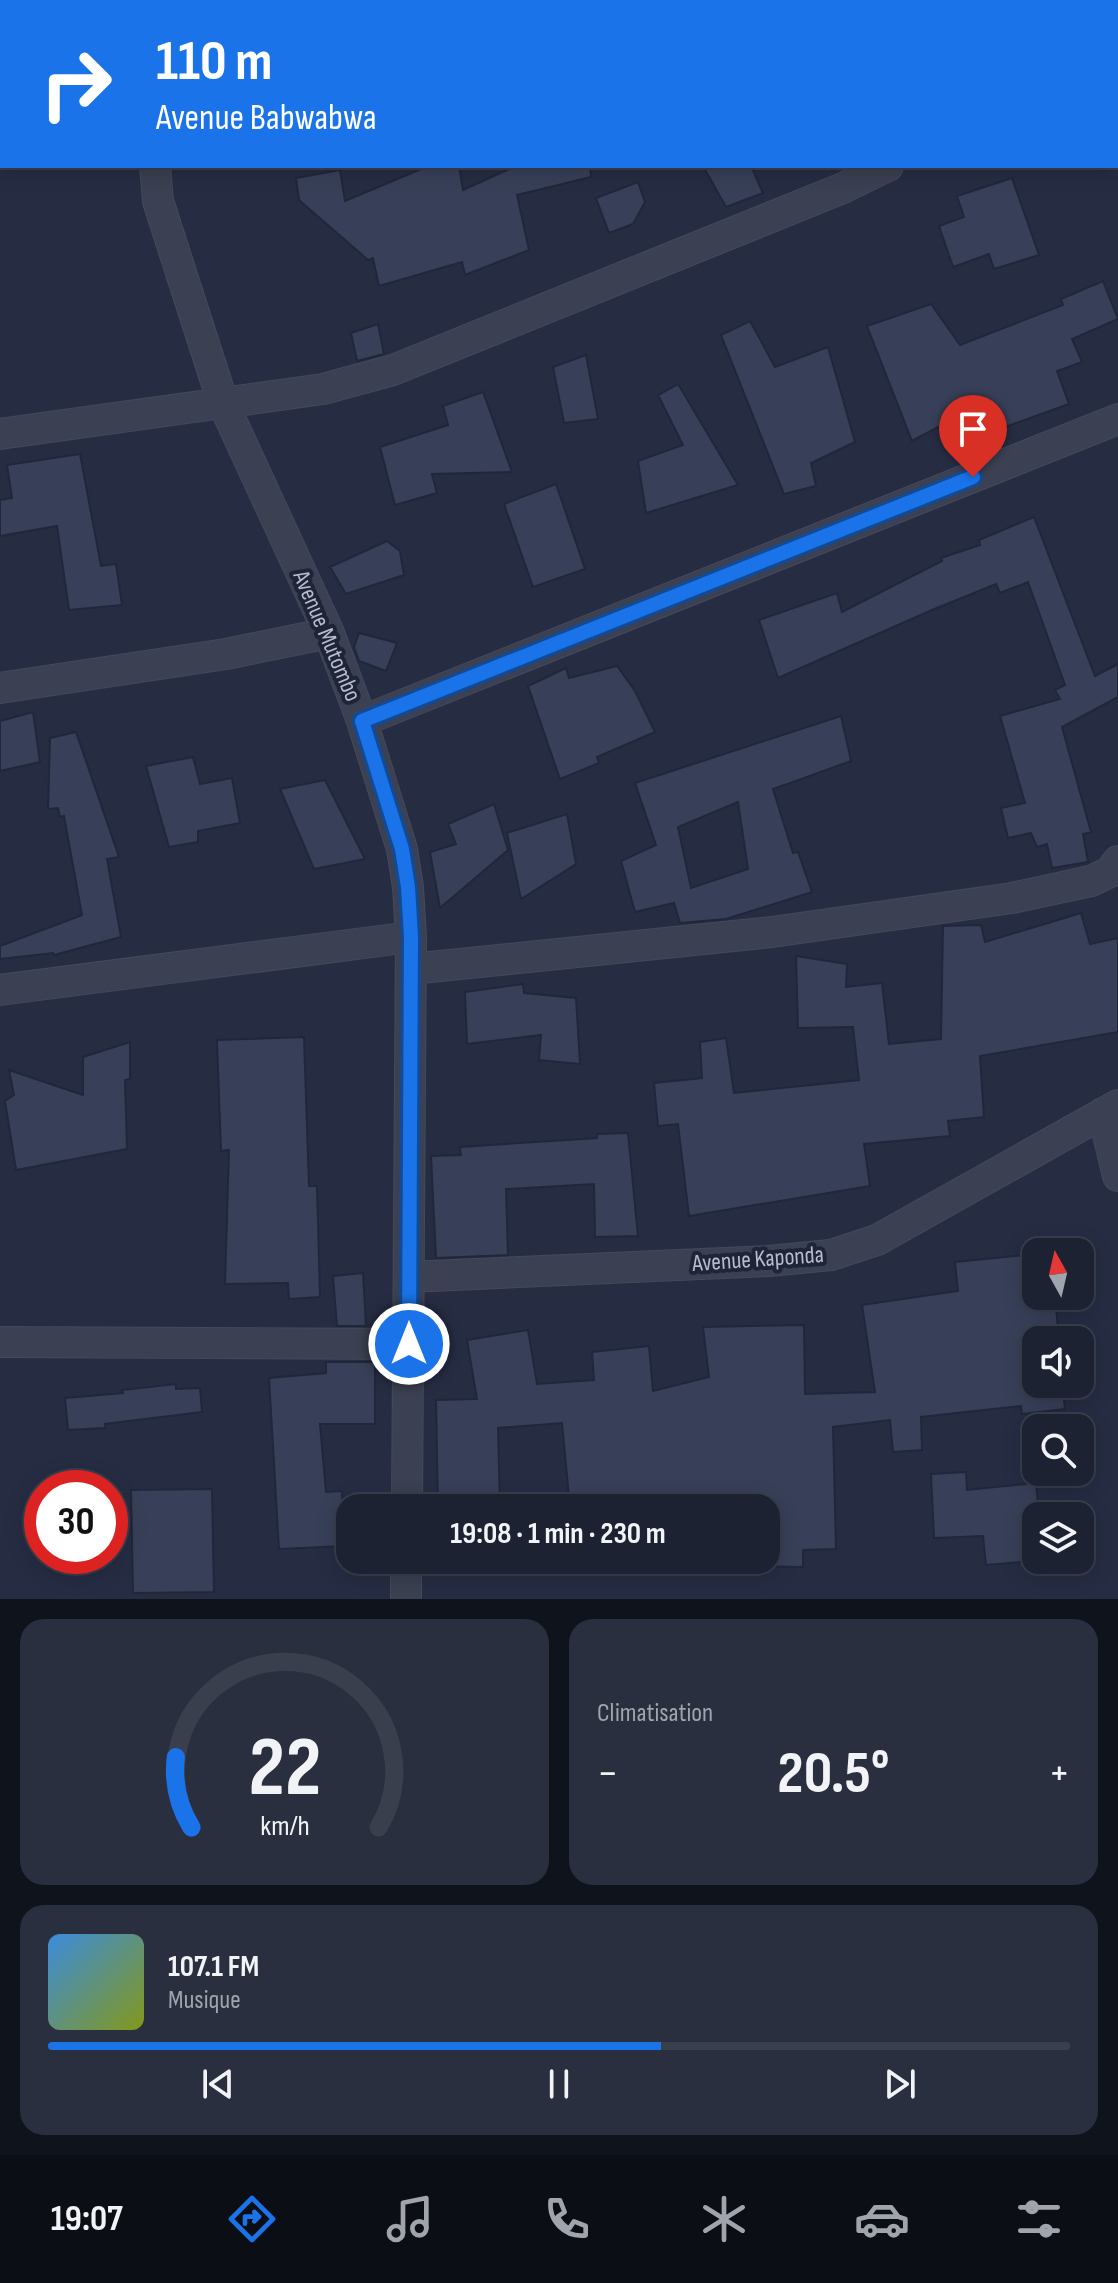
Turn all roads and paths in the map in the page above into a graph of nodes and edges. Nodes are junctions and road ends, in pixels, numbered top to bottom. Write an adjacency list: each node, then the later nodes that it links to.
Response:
1 (155, 168): 3 (street, Avenue Mutombo)
2 (884, 168): 3 (street)
3 (223, 403): 5 (street); 6 (street, Avenue Mutombo)
4 (1118, 419): 8 (street)
5 (0, 434)
6 (329, 633): 7 (street); 8 (street, Avenue Mutombo)
7 (0, 688)
8 (362, 721): 10 (street, Avenue Mutombo)
9 (1118, 861): 11 (street)
10 (411, 937): 11 (street, Avenue Mutombo); 12 (street)
11 (411, 969): 15 (street, Avenue Mutombo)
12 (0, 990)
13 (1110, 1109): 14 (street); 15 (street, Avenue Kaponda)
14 (1118, 1176)
15 (409, 1277): 17 (street, Avenue Mutombo)
16 (0, 1342): 17 (street)
17 (409, 1344): 18 (street, Avenue Mutombo)
18 (407, 1494)
19 (406, 1574): 20 (street)
20 (406, 1599)

